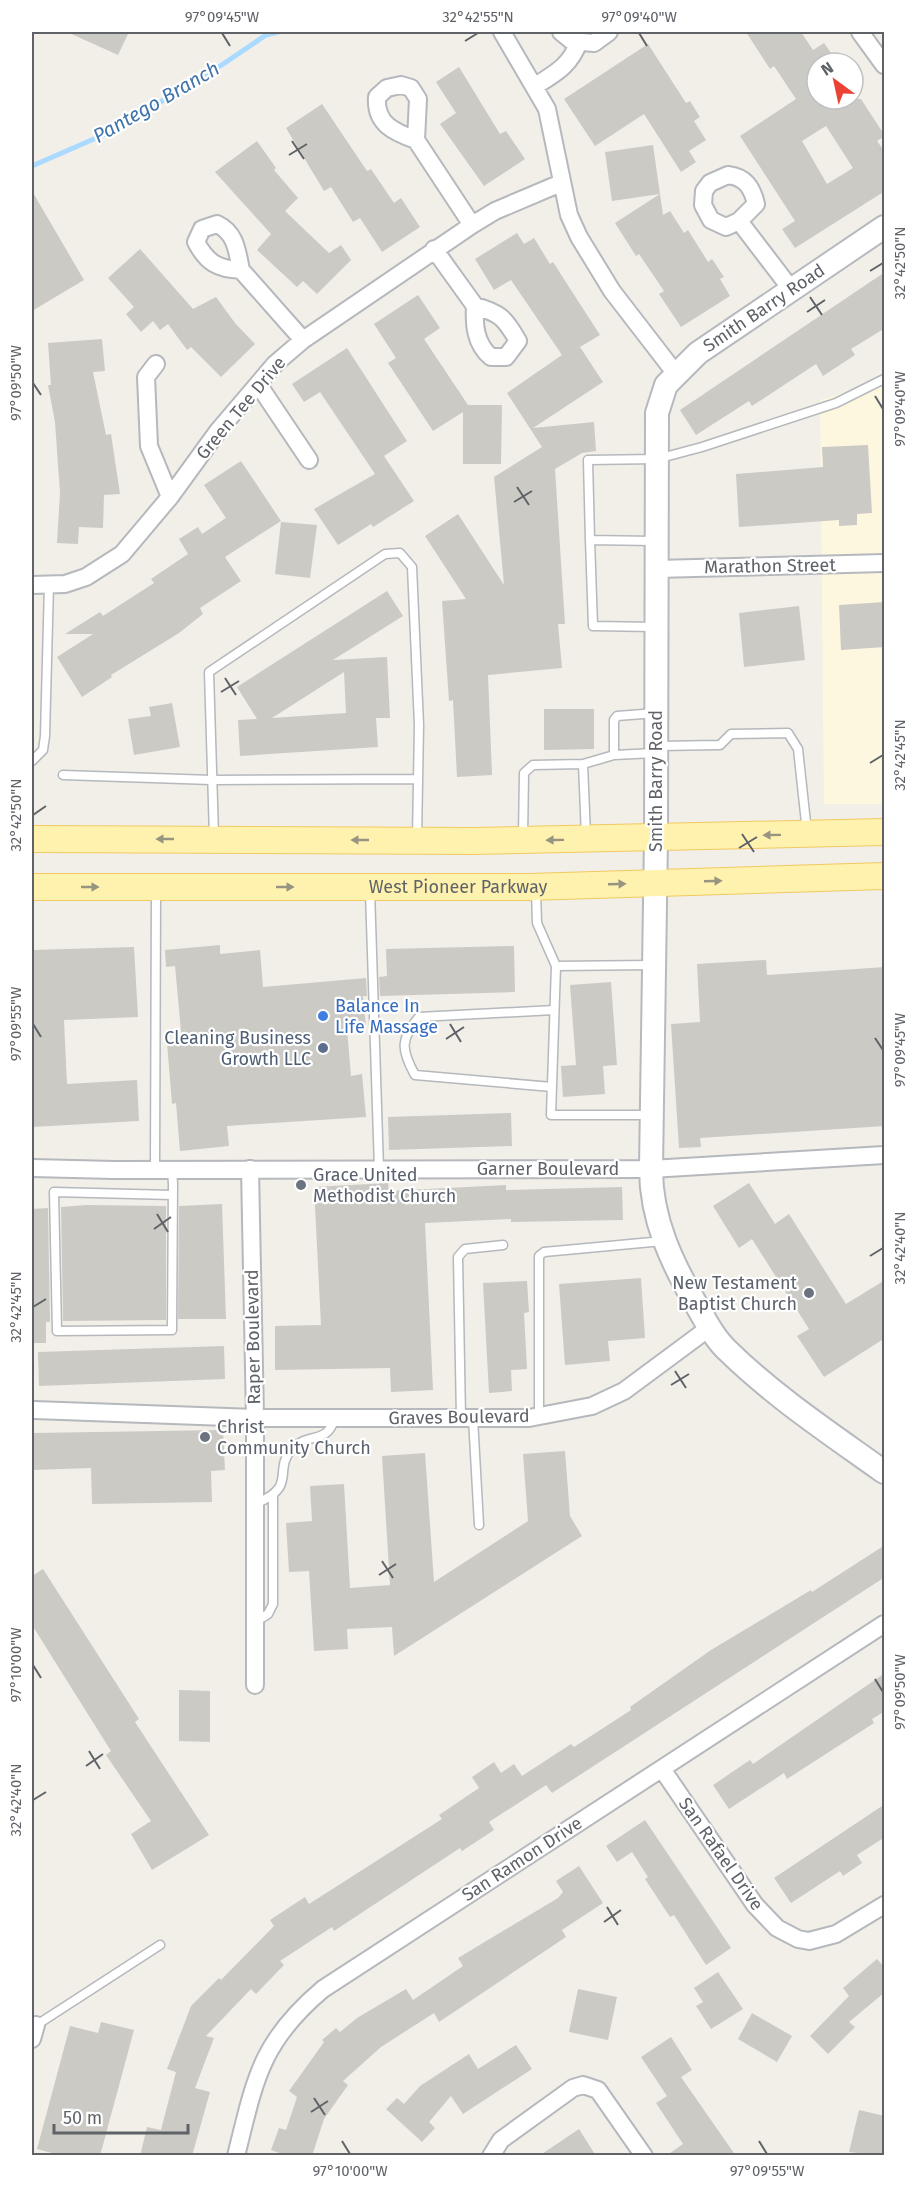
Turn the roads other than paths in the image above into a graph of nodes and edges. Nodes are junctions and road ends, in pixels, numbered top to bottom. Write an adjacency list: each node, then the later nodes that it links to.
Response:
1 (502, 32): 7 (street)
2 (561, 32): 5 (street)
3 (609, 32): 5 (street)
4 (860, 32): 6 (street)
5 (579, 41): 7 (street)
6 (885, 65)
7 (535, 86): 9 (street)
8 (416, 140): 11 (street)
9 (561, 183): 11 (street, Green Tee Drive); 19 (street)
10 (739, 221): 15 (street)
11 (472, 225): 13 (street, Green Tee Drive)
12 (885, 227): 15 (street, Smith Barry Road)
13 (434, 249): 16 (street); 17 (street, Green Tee Drive)
14 (241, 270): 17 (street)
15 (791, 289): 19 (street, Smith Barry Road)
16 (475, 306)
17 (303, 340): 21 (street, Green Tee Drive)
18 (156, 364): 24 (street)
19 (676, 374): 22 (street, Smith Barry Road)
20 (885, 379): 22 (lane)
21 (258, 384): 23 (street); 24 (street, Green Tee Drive)
22 (657, 459): 25 (lane); 26 (street, Smith Barry Road)
23 (309, 460)
24 (170, 497): 29 (street, Green Tee Drive)
25 (590, 540): 26 (lane); 31 (lane)
26 (656, 541): 28 (street, Smith Barry Road)
27 (885, 563): 28 (street, Marathon Street)
28 (656, 569): 31 (street, Smith Barry Road)
29 (49, 584): 30 (street, Green Tee Drive); 35 (lane)
30 (32, 585)
31 (656, 627): 32 (street, Smith Barry Road)
32 (656, 713): 33 (street, Smith Barry Road); 34 (lane)
33 (655, 749): 34 (lane); 41 (lane); 42 (street, Smith Barry Road)
34 (614, 755): 36 (lane)
35 (32, 761)
36 (583, 764): 45 (lane); 46 (lane)
37 (63, 776): 39 (lane)
38 (418, 779): 39 (lane); 39 (lane); 47 (lane)
39 (212, 780): 44 (lane)
40 (885, 832): 41 (main road)
41 (807, 834): 42 (main road, one-way to 42)
42 (656, 837): 46 (main road); 49 (street, Smith Barry Road)
43 (32, 838): 44 (main road, one-way to 43)
44 (214, 839): 47 (main road, one-way to 44)
45 (523, 840): 46 (main road, one-way to 45); 47 (main road)
46 (586, 840)
47 (416, 841)
48 (885, 876): 49 (main road, West Pioneer Parkway, one-way to 48)
49 (655, 883): 53 (main road, West Pioneer Parkway, one-way to 49); 54 (street, Smith Barry Road)
50 (32, 887): 51 (main road, West Pioneer Parkway, one-way to 51)
51 (156, 887): 52 (main road, West Pioneer Parkway, one-way to 52); 64 (lane)
52 (370, 887): 53 (main road, West Pioneer Parkway); 62 (lane)
53 (536, 887): 55 (lane)
54 (654, 965): 55 (lane); 58 (street, Smith Barry Road)
55 (556, 966): 56 (lane)
56 (554, 1010): 57 (lane); 57 (lane)
57 (552, 1087): 58 (lane)
58 (652, 1115): 63 (street, Smith Barry Road)
59 (885, 1155): 63 (street, Garner Boulevard)
60 (32, 1168): 64 (street, Garner Boulevard)
61 (249, 1169): 62 (street, Garner Boulevard); 64 (street, Garner Boulevard); 71 (street, Raper Boulevard)
62 (379, 1169): 63 (street, Garner Boulevard)
63 (651, 1169): 66 (street, Smith Barry Road)
64 (163, 1170): 65 (lane)
65 (172, 1195): 65 (lane)
66 (663, 1241): 68 (street, Smith Barry Road); 70 (lane)
67 (503, 1245): 73 (lane)
68 (710, 1328): 70 (street, Graves Boulevard); 74 (street, Smith Barry Road)
69 (34, 1410): 71 (street, Graves Boulevard)
70 (539, 1416): 73 (street, Graves Boulevard)
71 (255, 1418): 72 (street, Graves Boulevard); 76 (street, Raper Boulevard)
72 (336, 1418): 73 (street, Graves Boulevard); 75 (lane)
73 (467, 1418): 77 (lane)
74 (885, 1472)
75 (273, 1496): 76 (lane); 78 (lane)
76 (255, 1504): 78 (street, Raper Boulevard)
77 (480, 1525)
78 (255, 1622): 80 (street, Raper Boulevard)
79 (885, 1624): 81 (street, San Ramon Drive)
80 (255, 1685)
81 (662, 1769): 82 (street, San Rafael Drive); 85 (street, San Ramon Drive)
82 (885, 1905)
83 (160, 1945): 84 (lane)
84 (33, 2030)
85 (236, 2156)
86 (491, 2156): 87 (street)
87 (644, 2156)

